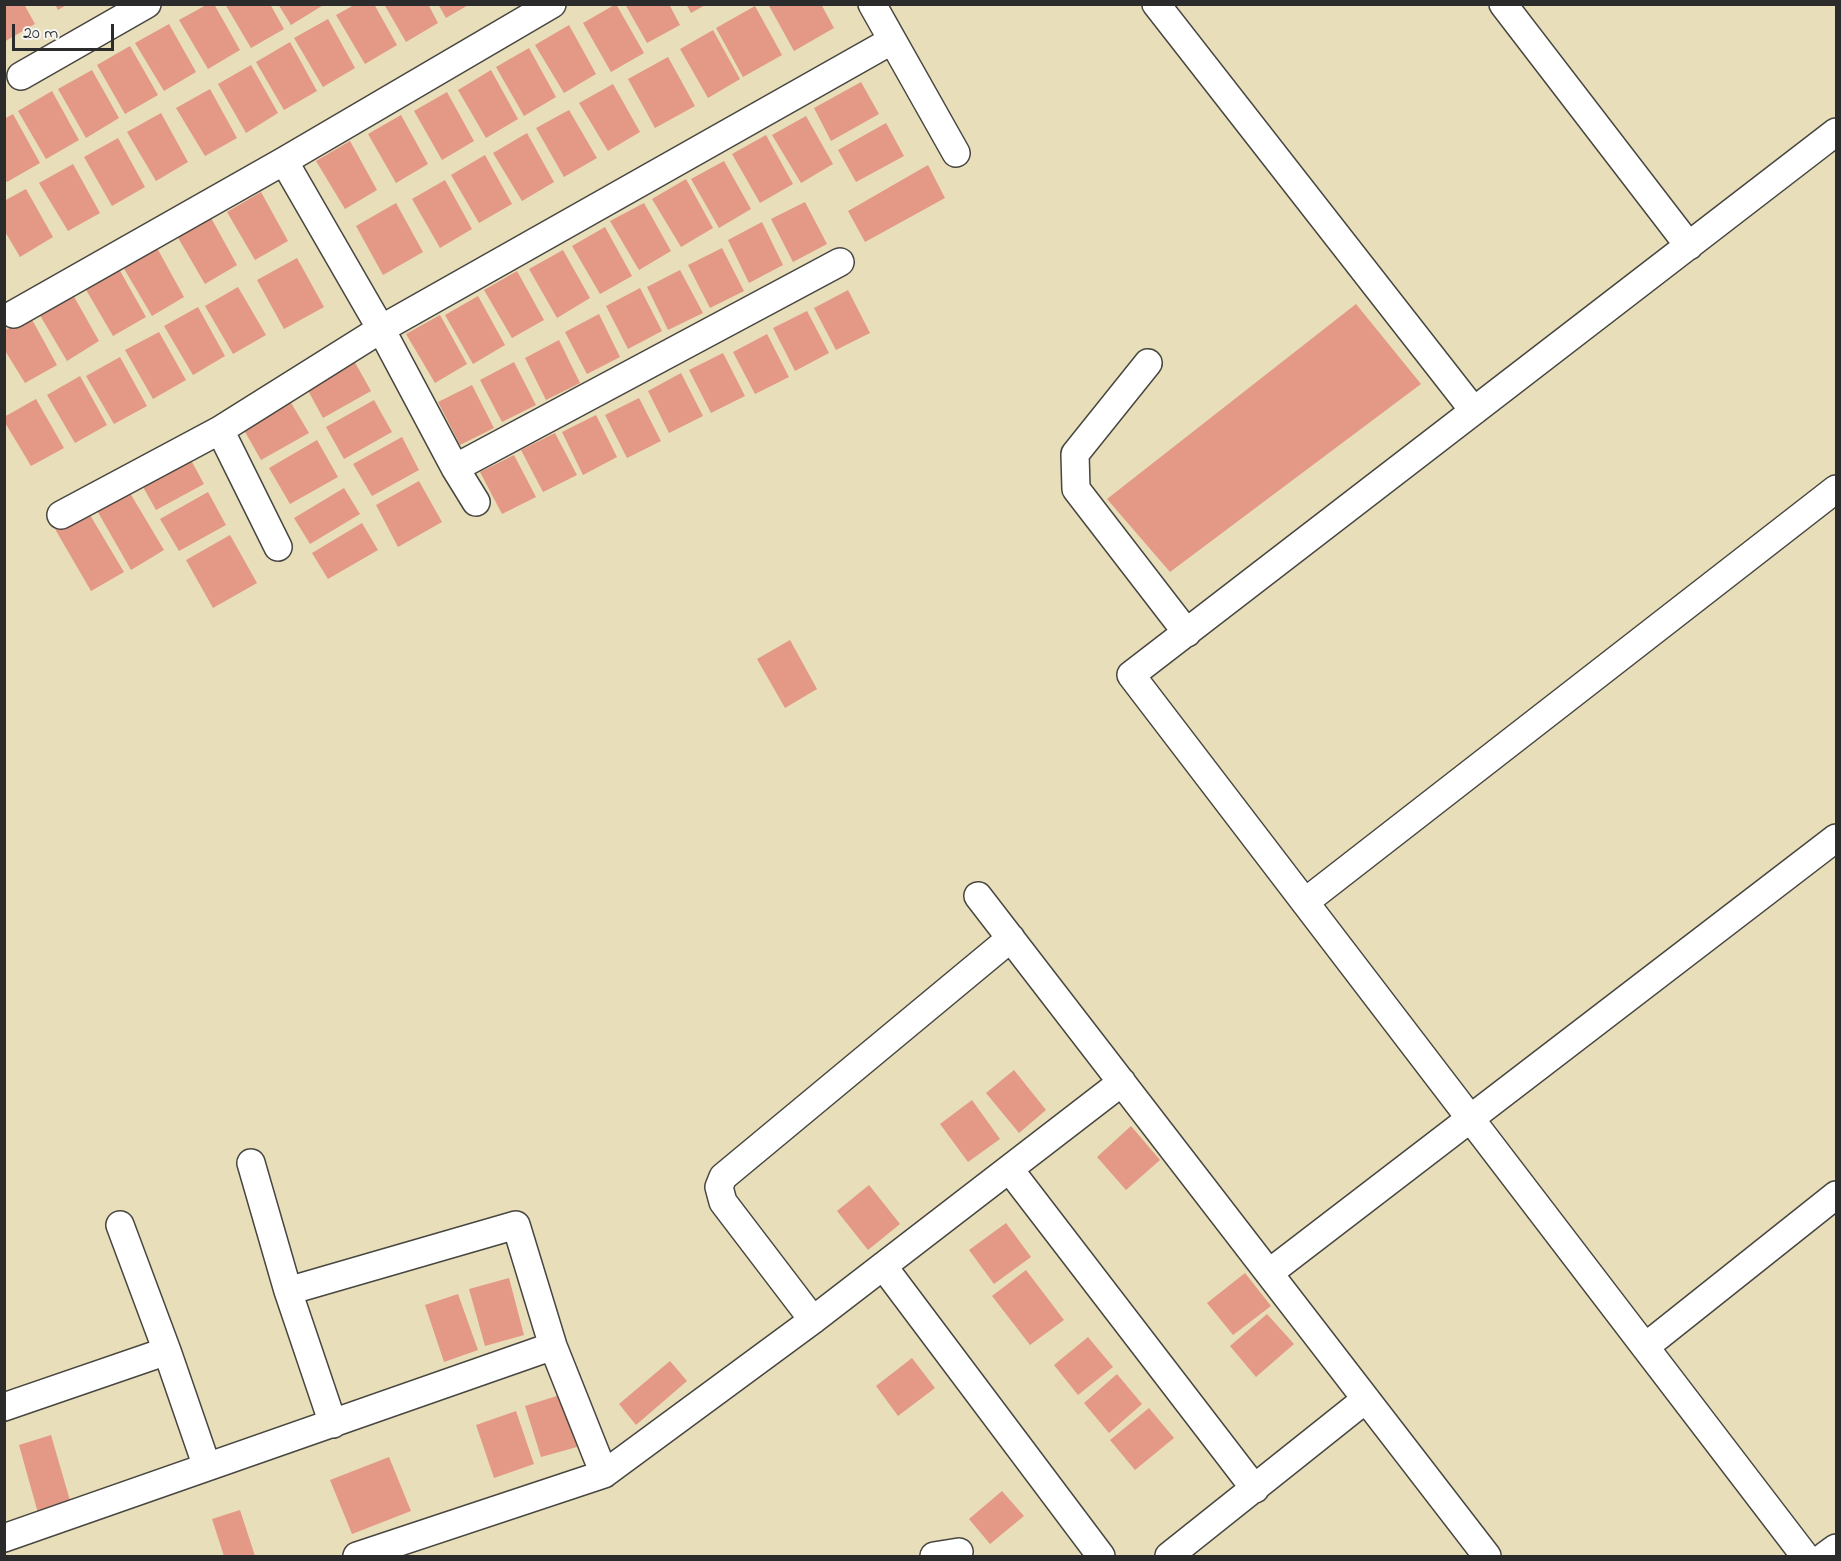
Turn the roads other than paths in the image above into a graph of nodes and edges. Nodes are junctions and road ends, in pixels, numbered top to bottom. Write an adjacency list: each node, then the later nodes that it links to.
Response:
1 (147, 4): 7 (street)
2 (552, 4): 10 (street)
3 (872, 4): 6 (street)
4 (1156, 4): 16 (street)
5 (1503, 4): 11 (street)
6 (891, 41): 9 (street); 14 (street)
7 (21, 76)
8 (1836, 132): 11 (street)
9 (956, 153)
10 (284, 161): 13 (street); 14 (street)
11 (1689, 246): 16 (street)
12 (840, 262): 18 (street)
13 (14, 314)
14 (381, 329): 17 (street); 18 (street)
15 (1148, 363): 23 (street)
16 (1474, 411): 23 (street)
17 (220, 430): 21 (street); 22 (street)
18 (455, 468): 20 (street)
19 (1836, 489): 26 (street)
20 (476, 502)
21 (61, 515)
22 (278, 547)
23 (1187, 633): 26 (street)
24 (1836, 838): 29 (street)
25 (978, 896): 27 (street)
26 (1305, 902): 29 (street)
27 (1011, 938): 28 (street); 37 (street)
28 (1122, 1083): 31 (street); 35 (street)
29 (1470, 1119): 35 (street); 39 (street)
30 (251, 1163): 36 (street)
31 (1010, 1170): 34 (street); 46 (street)
32 (1836, 1195): 39 (street)
33 (120, 1225): 40 (street)
34 (883, 1266): 37 (street); 50 (street)
35 (1269, 1273): 41 (street)
36 (288, 1291): 38 (street); 43 (street)
37 (813, 1320): 45 (street)
38 (553, 1346): 43 (street); 45 (street)
39 (1645, 1347): 53 (street)
40 (167, 1351): 42 (street); 44 (street)
41 (1366, 1399): 46 (street); 52 (street)
42 (4, 1407)
43 (333, 1424): 44 (street)
44 (207, 1467): 47 (street)
45 (604, 1474): 49 (street)
46 (1255, 1489): 51 (street)
47 (4, 1538)
48 (1836, 1548): 54 (street)
49 (357, 1557)
50 (1101, 1557)
51 (1169, 1557)
52 (1488, 1557)
53 (1805, 1557)
54 (1825, 1557)

